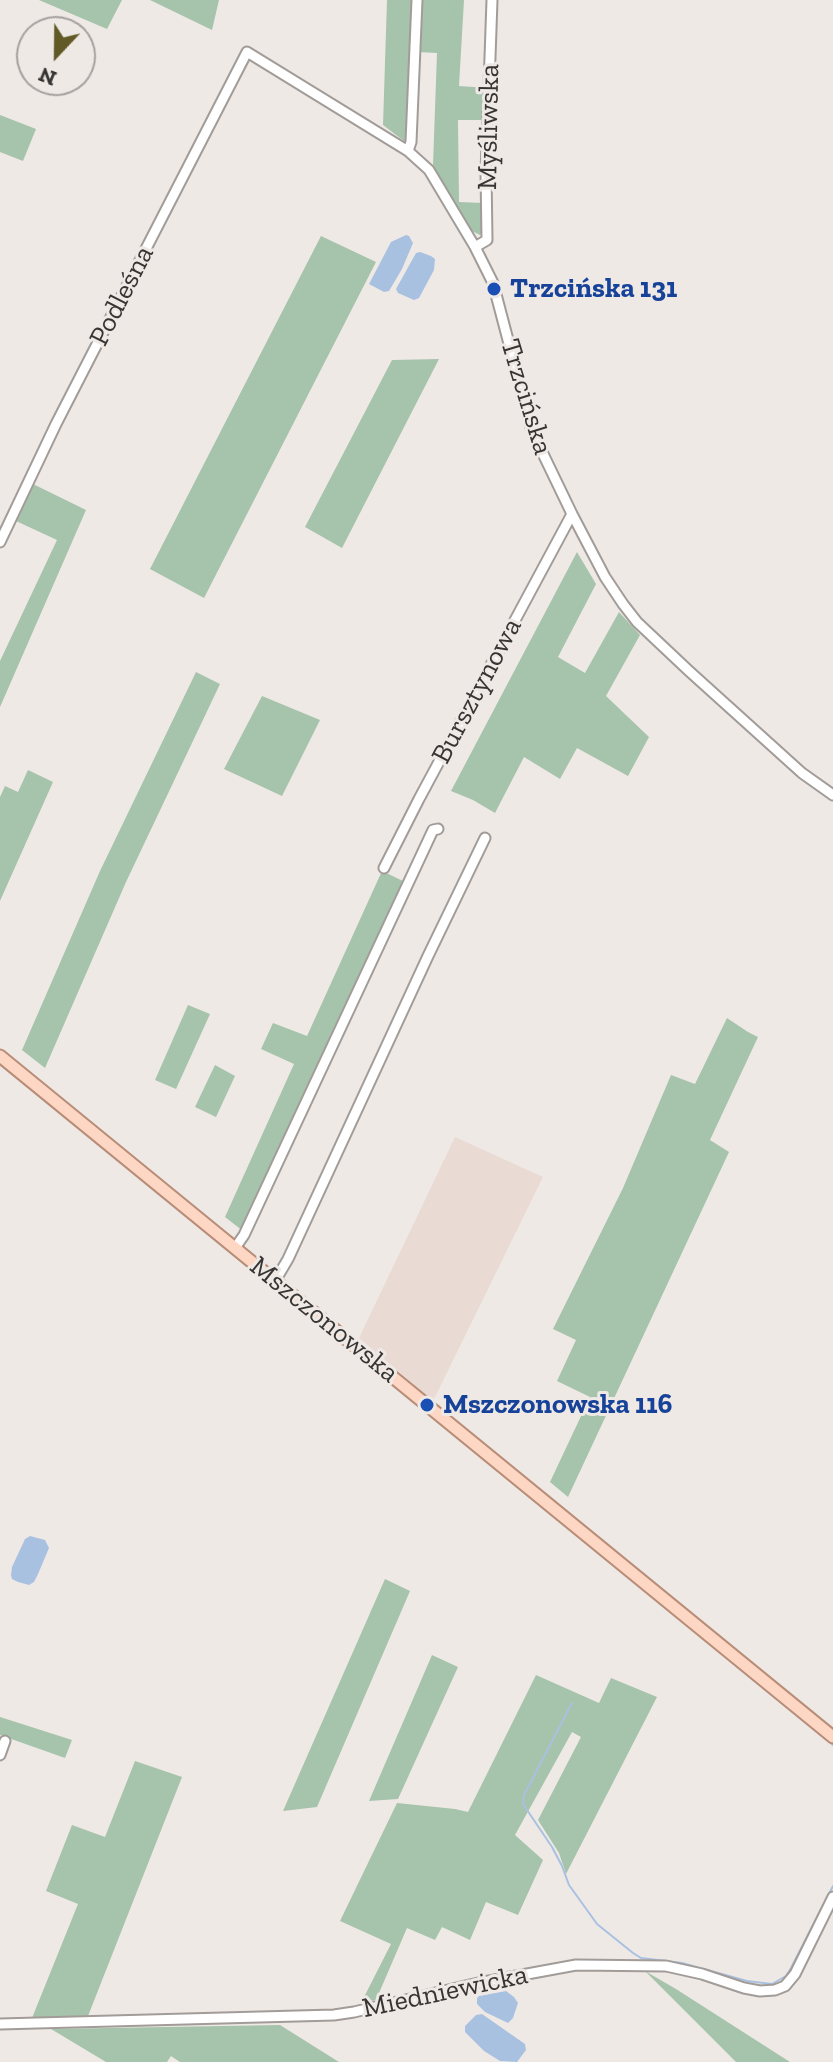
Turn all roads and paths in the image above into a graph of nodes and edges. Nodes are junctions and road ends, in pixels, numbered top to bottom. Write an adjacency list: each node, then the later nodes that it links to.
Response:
1 (417, 0): 4 (street)
2 (492, 0): 5 (street, Myśliwska)
3 (247, 52): 4 (street, Trzcińska); 7 (street, Podleśna)
4 (408, 151): 5 (street, Trzcińska)
5 (475, 247): 6 (street, Trzcińska)
6 (572, 514): 8 (street, Trzcińska); 11 (street, Bursztynowa)
7 (0, 542)
8 (833, 795)
9 (438, 829): 13 (street)
10 (485, 838): 14 (street)
11 (384, 868)
12 (0, 1056): 13 (main road, Mszczonowska)
13 (235, 1248): 14 (main road, Mszczonowska)
14 (275, 1281): 15 (main road, Mszczonowska)
15 (833, 1737)
16 (5, 1741): 17 (street)
17 (0, 1755)
18 (833, 1897): 19 (street, Miedniewicka)
19 (0, 2024)

